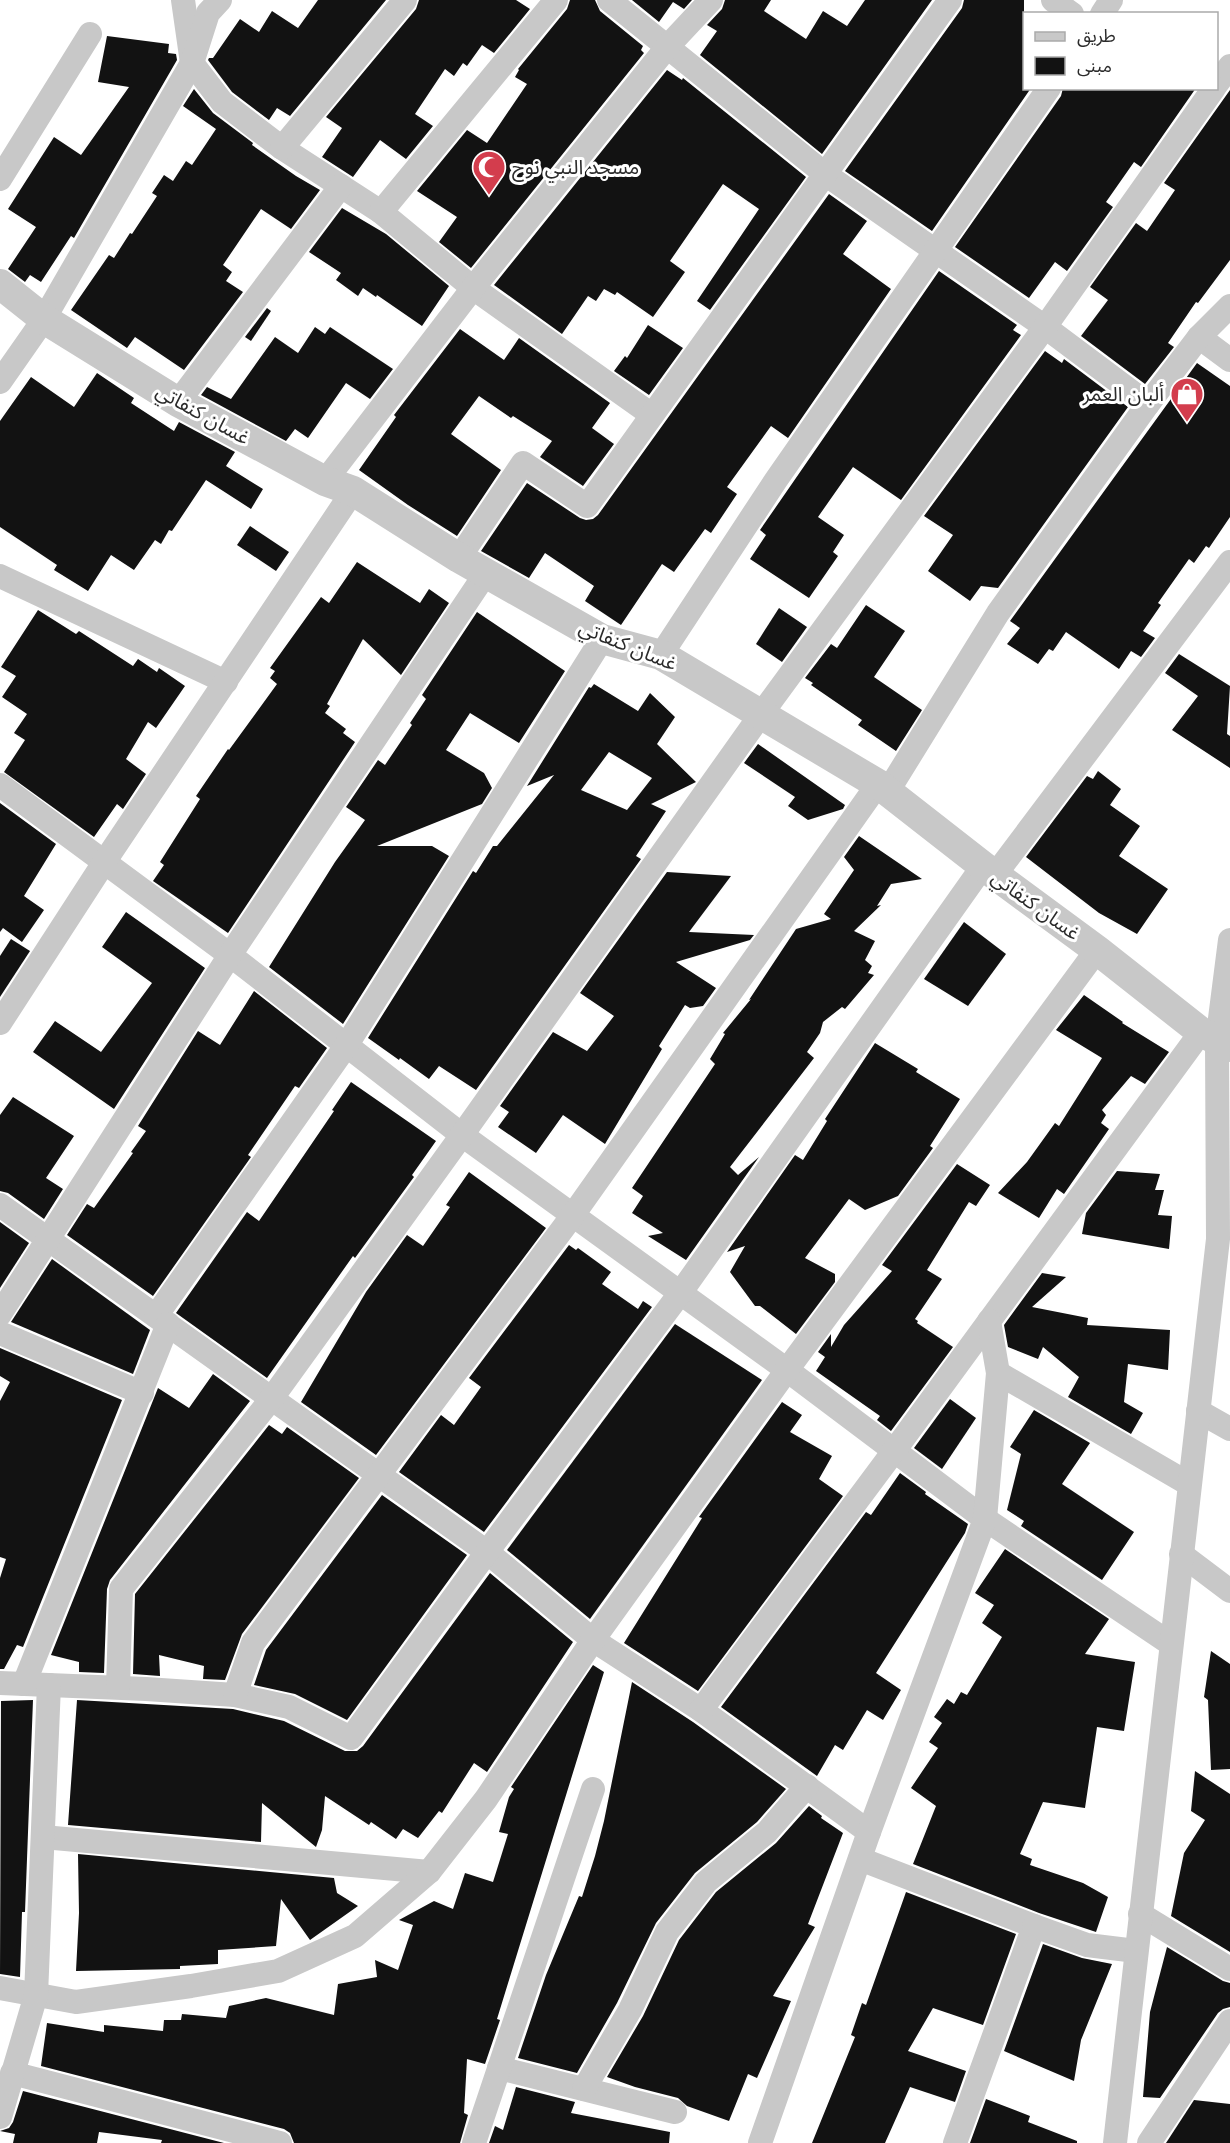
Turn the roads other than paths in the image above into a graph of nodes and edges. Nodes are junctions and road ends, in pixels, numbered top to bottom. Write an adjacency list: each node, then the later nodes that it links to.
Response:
1 (183, 0): 12 (street)
2 (220, 0): 12 (street)
3 (405, 0): 17 (street)
4 (556, 0): 21 (street)
5 (609, 0): 11 (street)
6 (711, 0): 11 (street)
7 (950, 0): 18 (street)
8 (1053, 0): 9 (street)
9 (1069, 12)
10 (90, 34): 19 (street)
11 (668, 46): 18 (street); 24 (street)
12 (192, 63): 17 (street); 26 (street)
13 (1230, 66): 14 (street)
14 (1218, 83)
15 (1048, 90): 22 (street)
16 (1213, 90): 27 (street)
17 (282, 148): 20 (street)
18 (825, 174): 22 (street); 33 (street)
19 (0, 179)
20 (341, 186): 21 (street); 31 (street)
21 (381, 212): 24 (street)
22 (935, 249): 27 (street); 41 (street)
23 (0, 284): 26 (street, غسان كنفاتي)
24 (473, 288): 33 (street); 34 (street)
25 (1230, 306): 28 (street)
26 (44, 319): 30 (street); 31 (street, غسان كنفاتي)
27 (1045, 327): 32 (street); 43 (street)
28 (1199, 337): 29 (street); 32 (street)
29 (1230, 360)
30 (0, 382)
31 (178, 402): 34 (street, غسان كنفاتي)
32 (1148, 404): 45 (street)
33 (652, 415): 36 (street)
34 (325, 481): 35 (street, غسان كنفاتي)
35 (353, 491): 36 (street, غسان كنفاتي); 42 (street)
36 (459, 558): 38 (street, غسان كنفاتي)
37 (1230, 562): 47 (street)
38 (486, 573): 40 (street, غسان كنفاتي); 50 (street)
39 (0, 576): 42 (street)
40 (602, 639): 41 (street, غسان كنفاتي); 53 (street)
41 (661, 655): 43 (street, غسان كنفاتي)
42 (226, 682): 46 (street)
43 (762, 713): 45 (street, غسان كنفاتي); 54 (street)
44 (0, 785): 46 (street)
45 (883, 787): 47 (street, غسان كنفاتي); 56 (street)
46 (105, 861): 50 (street); 51 (street)
47 (989, 870): 49 (street, غسان كنفاتي); 59 (street)
48 (1230, 940): 52 (street)
49 (1097, 950): 52 (street, غسان كنفاتي); 64 (street)
50 (230, 955): 53 (street); 57 (street)
51 (0, 1023)
52 (1216, 1040): 58 (street); 62 (street)
53 (346, 1046): 54 (street); 61 (street)
54 (462, 1135): 56 (street); 67 (street)
55 (0, 1205): 57 (street)
56 (573, 1215): 59 (street); 71 (street)
57 (47, 1239): 60 (street); 61 (street)
58 (1224, 1243): 68 (street)
59 (681, 1292): 64 (street); 74 (street)
60 (0, 1314)
61 (162, 1320): 66 (street); 67 (street)
62 (989, 1321): 65 (street); 70 (street)
63 (0, 1333): 66 (street)
64 (787, 1370): 70 (street); 77 (street)
65 (998, 1373): 72 (street); 73 (street)
66 (142, 1393): 79 (street)
67 (272, 1398): 71 (street); 81 (street)
68 (1198, 1411): 69 (street); 72 (street)
69 (1230, 1429)
70 (894, 1451): 73 (street); 83 (street)
71 (378, 1476): 74 (street); 82 (street)
72 (1189, 1484): 75 (street)
73 (985, 1519): 78 (street); 86 (street)
74 (487, 1552): 77 (street); 82 (street)
75 (1181, 1554): 76 (street); 78 (street)
76 (1230, 1591)
77 (593, 1640): 83 (street); 89 (street)
78 (1171, 1644): 90 (street)
79 (12, 1684): 80 (street)
80 (49, 1685): 81 (street); 87 (street)
81 (118, 1688): 82 (street)
82 (234, 1695)
83 (701, 1710): 84 (street)
84 (807, 1785): 86 (street); 99 (street)
85 (593, 1789): 97 (street)
86 (868, 1832): 88 (street)
87 (43, 1837): 89 (street); 95 (street)
88 (860, 1859): 91 (street); 104 (street)
89 (429, 1872): 95 (street)
90 (1140, 1914): 92 (street); 93 (street)
91 (1034, 1926): 92 (street); 105 (street)
92 (1136, 1951): 106 (street)
93 (1230, 1970)
94 (0, 1988): 95 (street)
95 (36, 1995): 98 (street)
96 (1230, 2021): 107 (street)
97 (499, 2068): 99 (street); 103 (street)
98 (12, 2073): 101 (street); 102 (street)
99 (584, 2089): 100 (street)
100 (675, 2112)
101 (0, 2117)
102 (280, 2143)
103 (474, 2143)
104 (760, 2143)
105 (955, 2143)
106 (1115, 2143)
107 (1149, 2143)

